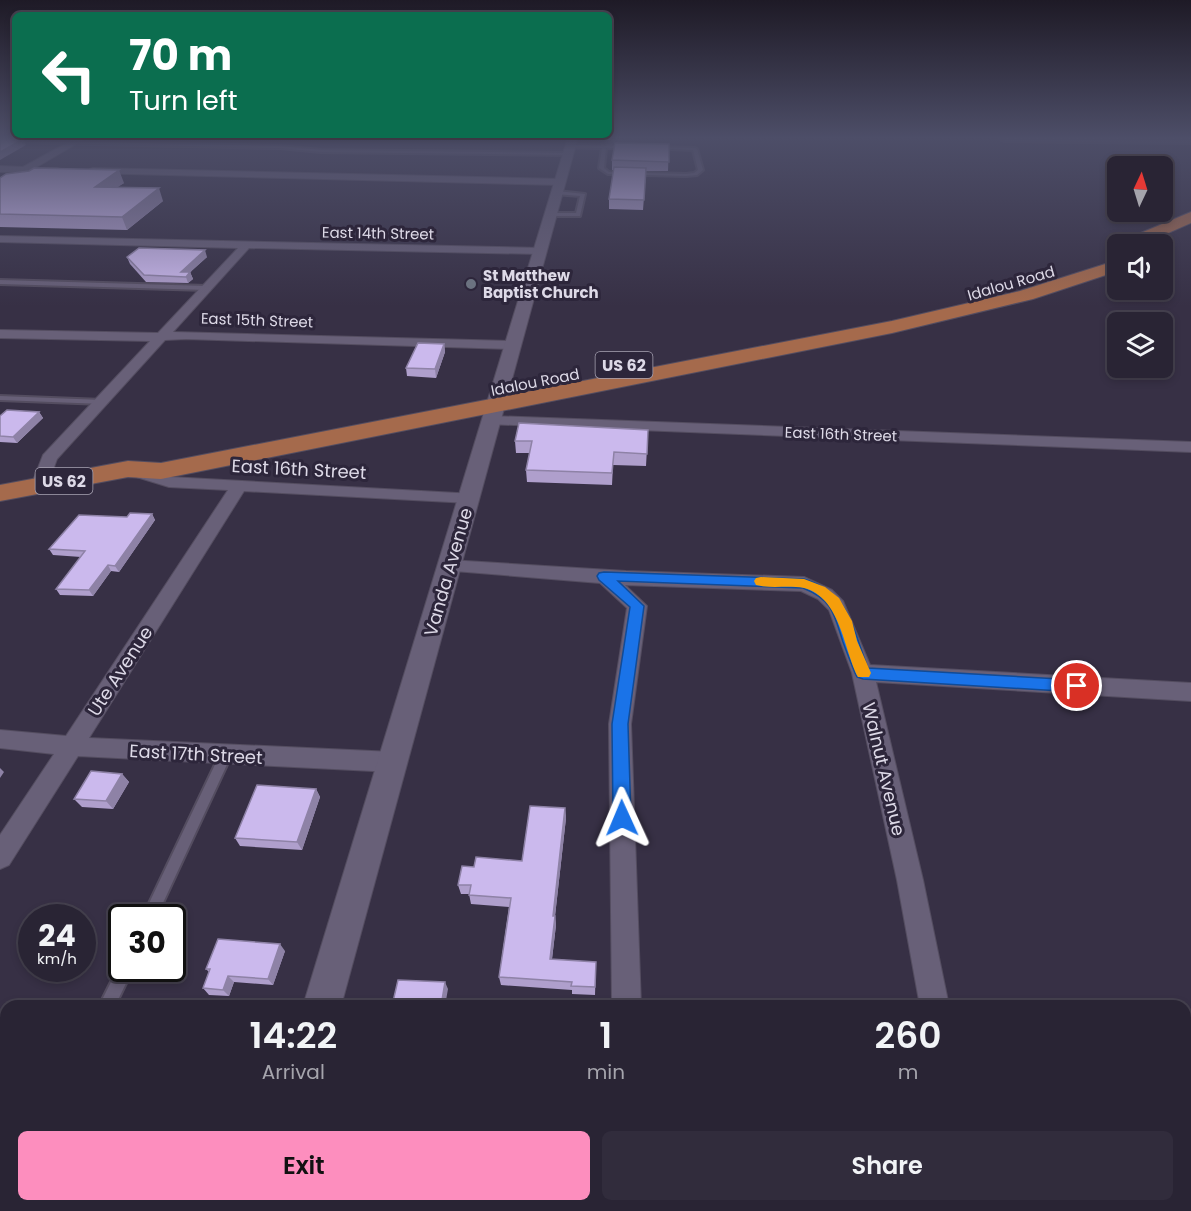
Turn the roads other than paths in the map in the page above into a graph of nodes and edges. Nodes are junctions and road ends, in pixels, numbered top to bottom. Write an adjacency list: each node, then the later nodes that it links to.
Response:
1 (493, 194): 3 (street)
2 (557, 194): 3 (street, Vanda Avenue)
3 (556, 197): 3 (lane); 10 (street, Vanda Avenue)
4 (1191, 217): 5 (main road)
5 (1153, 234)
6 (1191, 234): 8 (main road)
7 (0, 239): 9 (street, East 14th Street)
8 (1173, 242)
9 (247, 244): 10 (street, East 14th Street); 14 (street)
10 (540, 252): 17 (street, Vanda Avenue)
11 (1107, 253): 20 (main road, Idalou Road / US 62)
12 (1107, 269): 20 (main road, Idalou Road / US 62)
13 (0, 282): 14 (lane)
14 (207, 288): 16 (street)
15 (0, 334): 16 (street, East 15th Street)
16 (161, 336): 17 (street, East 15th Street); 19 (street)
17 (513, 345): 20 (street, Vanda Avenue)
18 (0, 398): 19 (lane)
19 (103, 402): 23 (street)
20 (496, 405): 21 (street, East 16th Street); 22 (main road, Idalou Road / US 62); 26 (street, Vanda Avenue)
21 (1191, 447)
22 (128, 469): 23 (main road, Idalou Road / US 62); 24 (street, East 16th Street)
23 (39, 486): 25 (main road, Idalou Road / US 62)
24 (240, 486): 26 (street, East 16th Street); 32 (street, Ute Avenue)
25 (0, 493)
26 (469, 498): 27 (street, Vanda Avenue)
27 (449, 566): 28 (street, Walnut Avenue); 34 (street, Vanda Avenue)
28 (604, 576): 29 (street, Walnut Avenue); 40 (street)
29 (863, 673): 30 (street); 41 (street, Walnut Avenue)
30 (1191, 692)
31 (0, 739): 32 (street, East 17th Street)
32 (71, 746): 33 (street, East 17th Street); 35 (street, Ute Avenue)
33 (225, 756): 34 (street, East 17th Street); 36 (lane)
34 (393, 762): 39 (street, Vanda Avenue)
35 (0, 857)
36 (156, 904)
37 (119, 982): 38 (lane)
38 (110, 1000)
39 (324, 1000)
40 (626, 1000)
41 (933, 1000)

